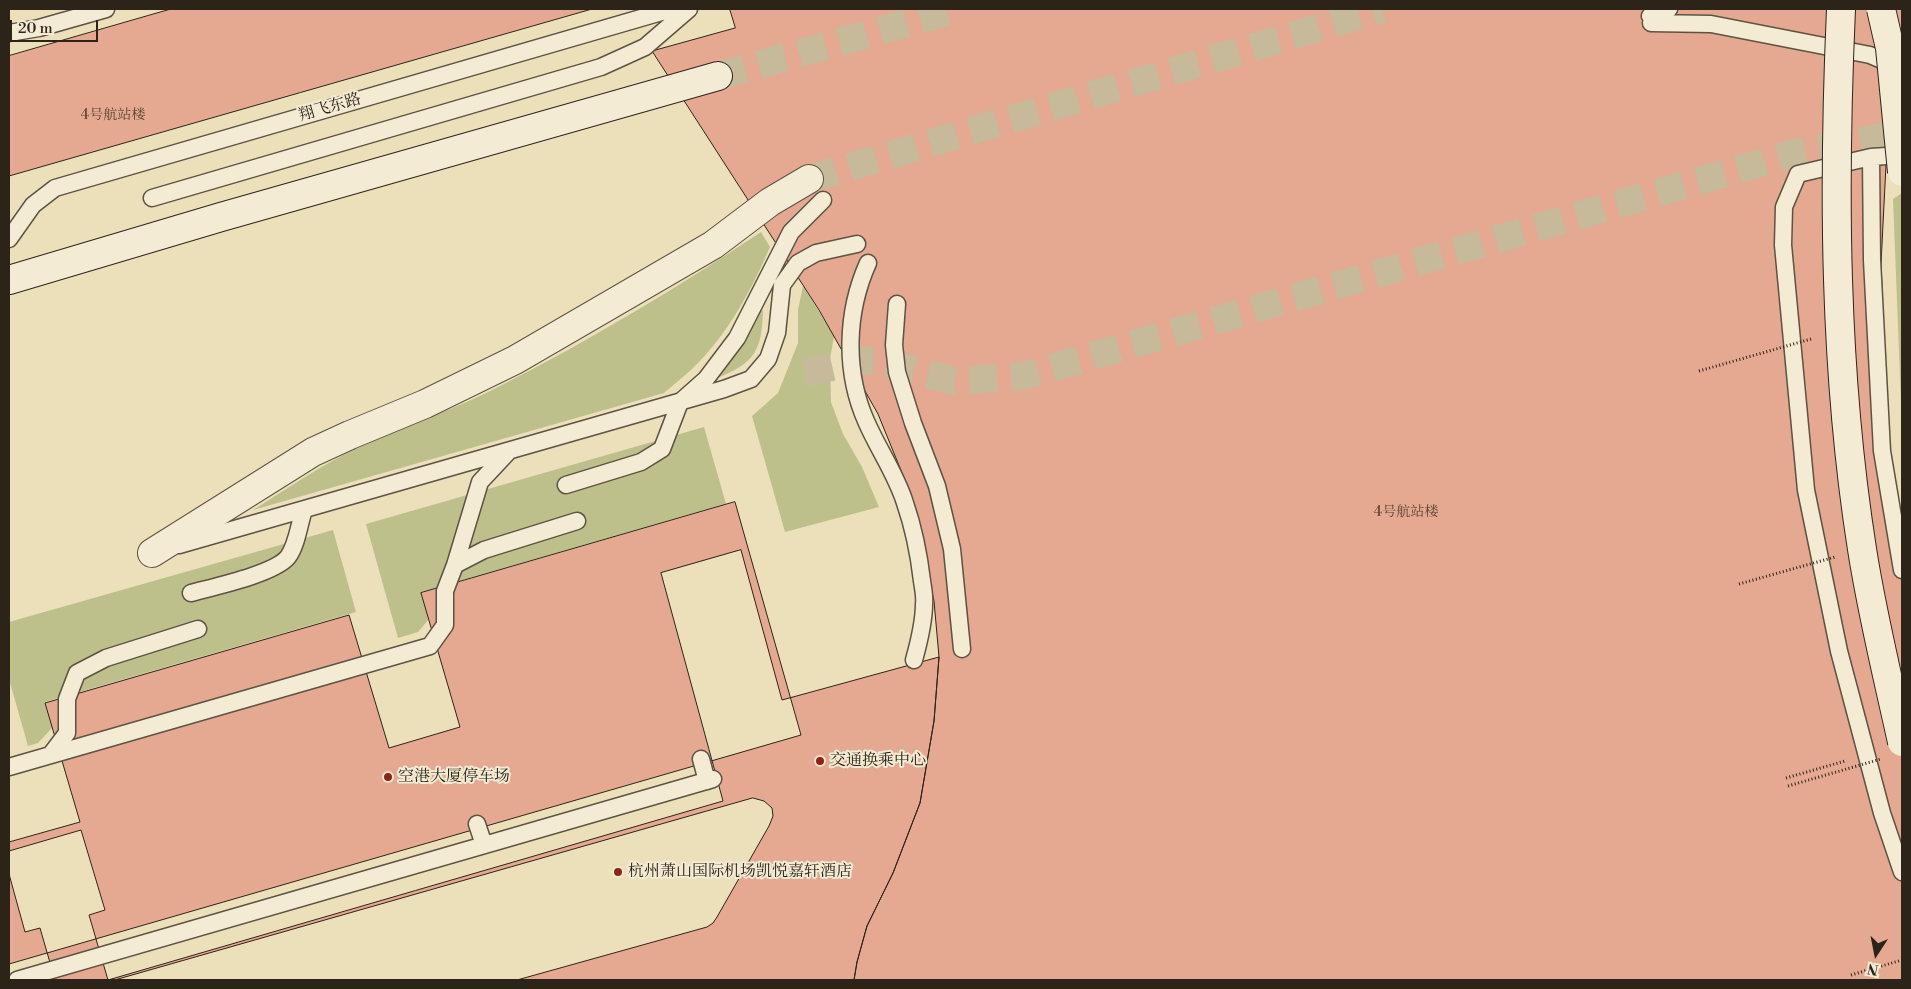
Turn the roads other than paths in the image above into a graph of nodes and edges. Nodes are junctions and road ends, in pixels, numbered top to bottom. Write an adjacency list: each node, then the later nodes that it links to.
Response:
1 (106, 9): 8 (lane)
2 (672, 9): 16 (lane, 翔飞东路)
3 (689, 9): 15 (lane)
4 (1669, 9): 9 (lane)
5 (1841, 9): 33 (main road, bridge)
6 (1881, 9): 9 (main road, bridge)
7 (1894, 9): 9 (main road)
8 (9, 33)
9 (1896, 58): 13 (main road, bridge)
10 (718, 76): 19 (main road)
11 (1902, 155): 12 (lane)
12 (1871, 157): 28 (lane); 39 (lane)
13 (1902, 172)
14 (816, 190): 21 (lane); 26 (main road)
15 (152, 198)
16 (9, 239)
17 (857, 244): 21 (lane)
18 (868, 262): 32 (lane)
19 (9, 280)
20 (897, 304): 31 (lane)
21 (680, 402): 22 (lane); 23 (lane)
22 (509, 451): 24 (lane); 27 (lane)
23 (566, 485)
24 (304, 510): 26 (lane); 29 (lane)
25 (577, 521): 27 (lane)
26 (152, 553)
27 (455, 565): 34 (lane)
28 (1902, 570)
29 (191, 593)
30 (198, 629): 34 (lane)
31 (962, 649)
32 (914, 660)
33 (1893, 750)
34 (51, 754): 36 (lane)
35 (701, 759): 38 (lane)
36 (9, 767)
37 (477, 824): 38 (lane)
38 (484, 845): 40 (lane)
39 (1902, 872)
40 (17, 980)

